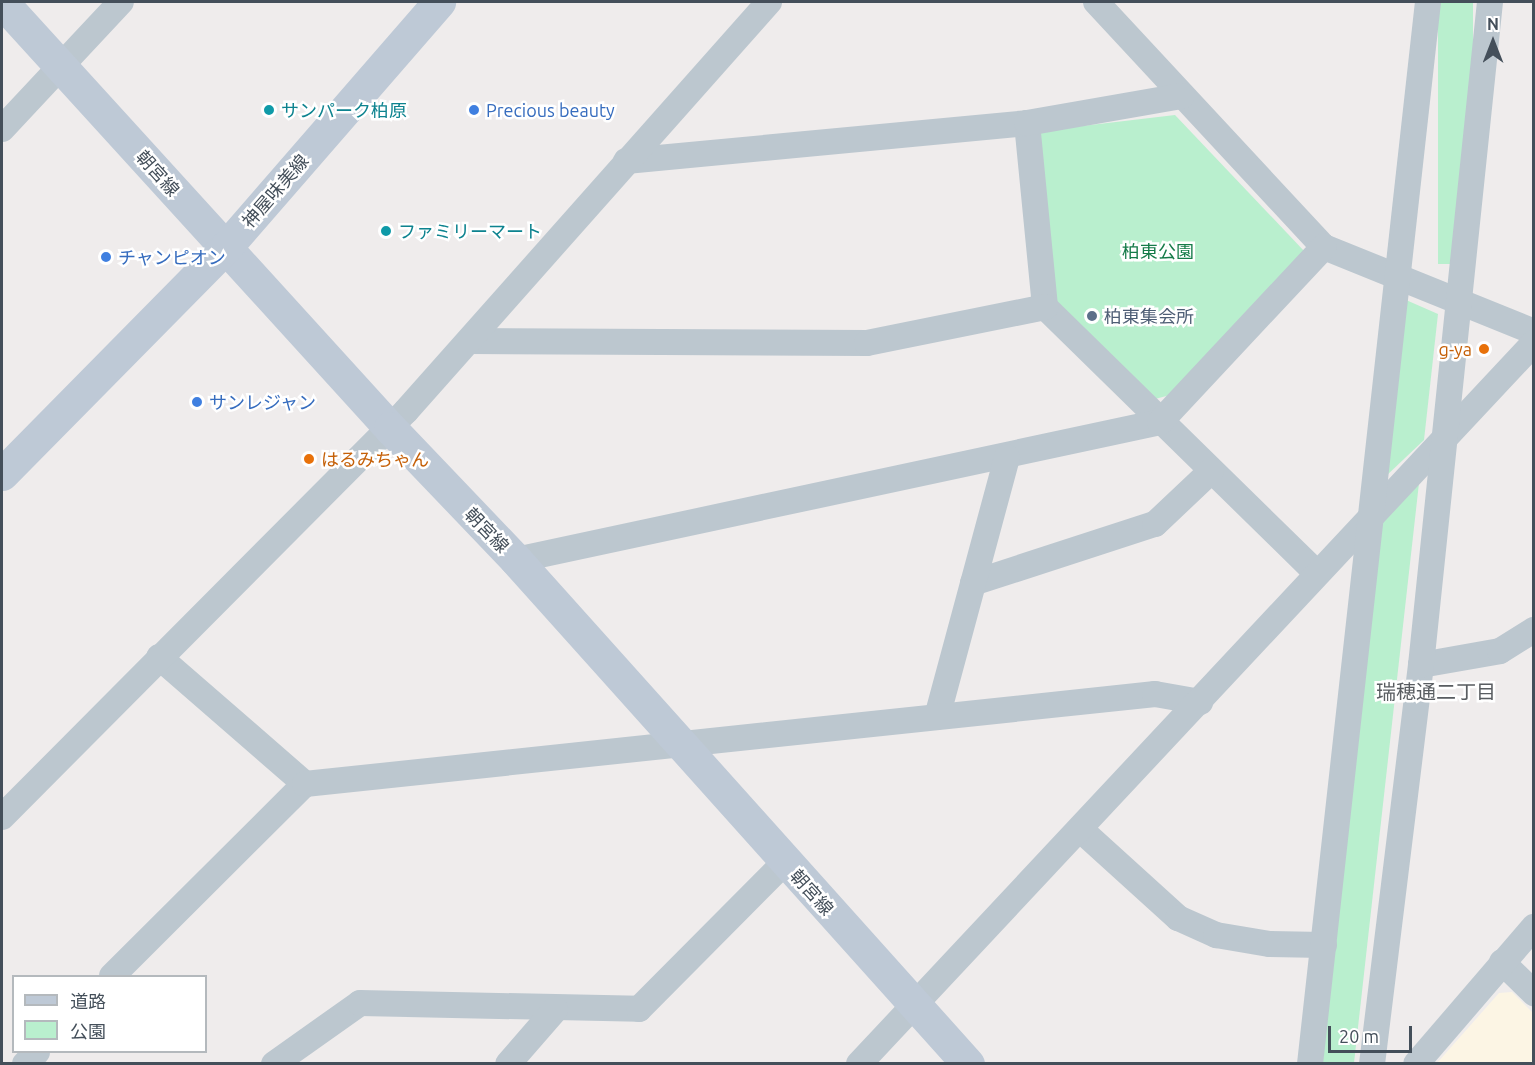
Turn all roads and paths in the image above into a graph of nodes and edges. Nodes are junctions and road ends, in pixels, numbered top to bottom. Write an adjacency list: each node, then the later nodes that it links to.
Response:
1 (2, 2): 8 (street, 朝宮線)
2 (121, 2): 8 (street)
3 (439, 2): 13 (street, 神屋味美線)
4 (769, 2): 12 (street)
5 (1096, 2): 9 (street)
6 (1428, 2): 15 (street)
7 (1490, 2): 16 (street)
8 (62, 67): 11 (street); 13 (street, 朝宮線)
9 (1182, 96): 10 (street); 14 (street)
10 (1027, 123): 12 (street); 17 (street)
11 (2, 129)
12 (626, 161): 19 (street)
13 (226, 247): 22 (street, 朝宮線); 26 (street, 神屋味美線)
14 (1324, 247): 15 (street); 21 (street)
15 (1398, 278): 16 (street); 27 (street)
16 (1458, 302): 18 (street); 23 (street)
17 (1045, 307): 19 (street); 21 (street)
18 (1533, 332)
19 (470, 341): 22 (street)
20 (1533, 343): 23 (street)
21 (1160, 422): 24 (street); 25 (street)
22 (390, 428): 28 (street, 朝宮線); 32 (street)
23 (1443, 439): 27 (street); 33 (street)
24 (1007, 457): 28 (street); 30 (street)
25 (1211, 471): 29 (street); 30 (street)
26 (2, 474)
27 (1371, 517): 29 (street); 42 (street)
28 (516, 560): 36 (street, 朝宮線)
29 (1317, 573): 34 (street)
30 (973, 583): 35 (street)
31 (1533, 630): 33 (street)
32 (159, 657): 37 (street); 38 (street)
33 (1421, 664): 55 (street)
34 (1200, 702): 35 (street); 39 (street)
35 (937, 717): 36 (street)
36 (682, 747): 37 (street); 40 (street, 朝宮線)
37 (305, 784): 44 (street)
38 (2, 817)
39 (1081, 830): 42 (street); 46 (street)
40 (785, 862): 46 (street, 朝宮線); 47 (street)
41 (1533, 927): 43 (street)
42 (1324, 945): 54 (street)
43 (1502, 962): 45 (street); 56 (street)
44 (113, 975)
45 (1533, 993)
46 (915, 1004): 52 (street); 53 (street, 朝宮線)
47 (555, 1010): 50 (street); 51 (street)
48 (36, 1053): 49 (street)
49 (25, 1064)
50 (274, 1064)
51 (508, 1064)
52 (859, 1064)
53 (968, 1064)
54 (1310, 1064)
55 (1372, 1064)
56 (1416, 1064)

